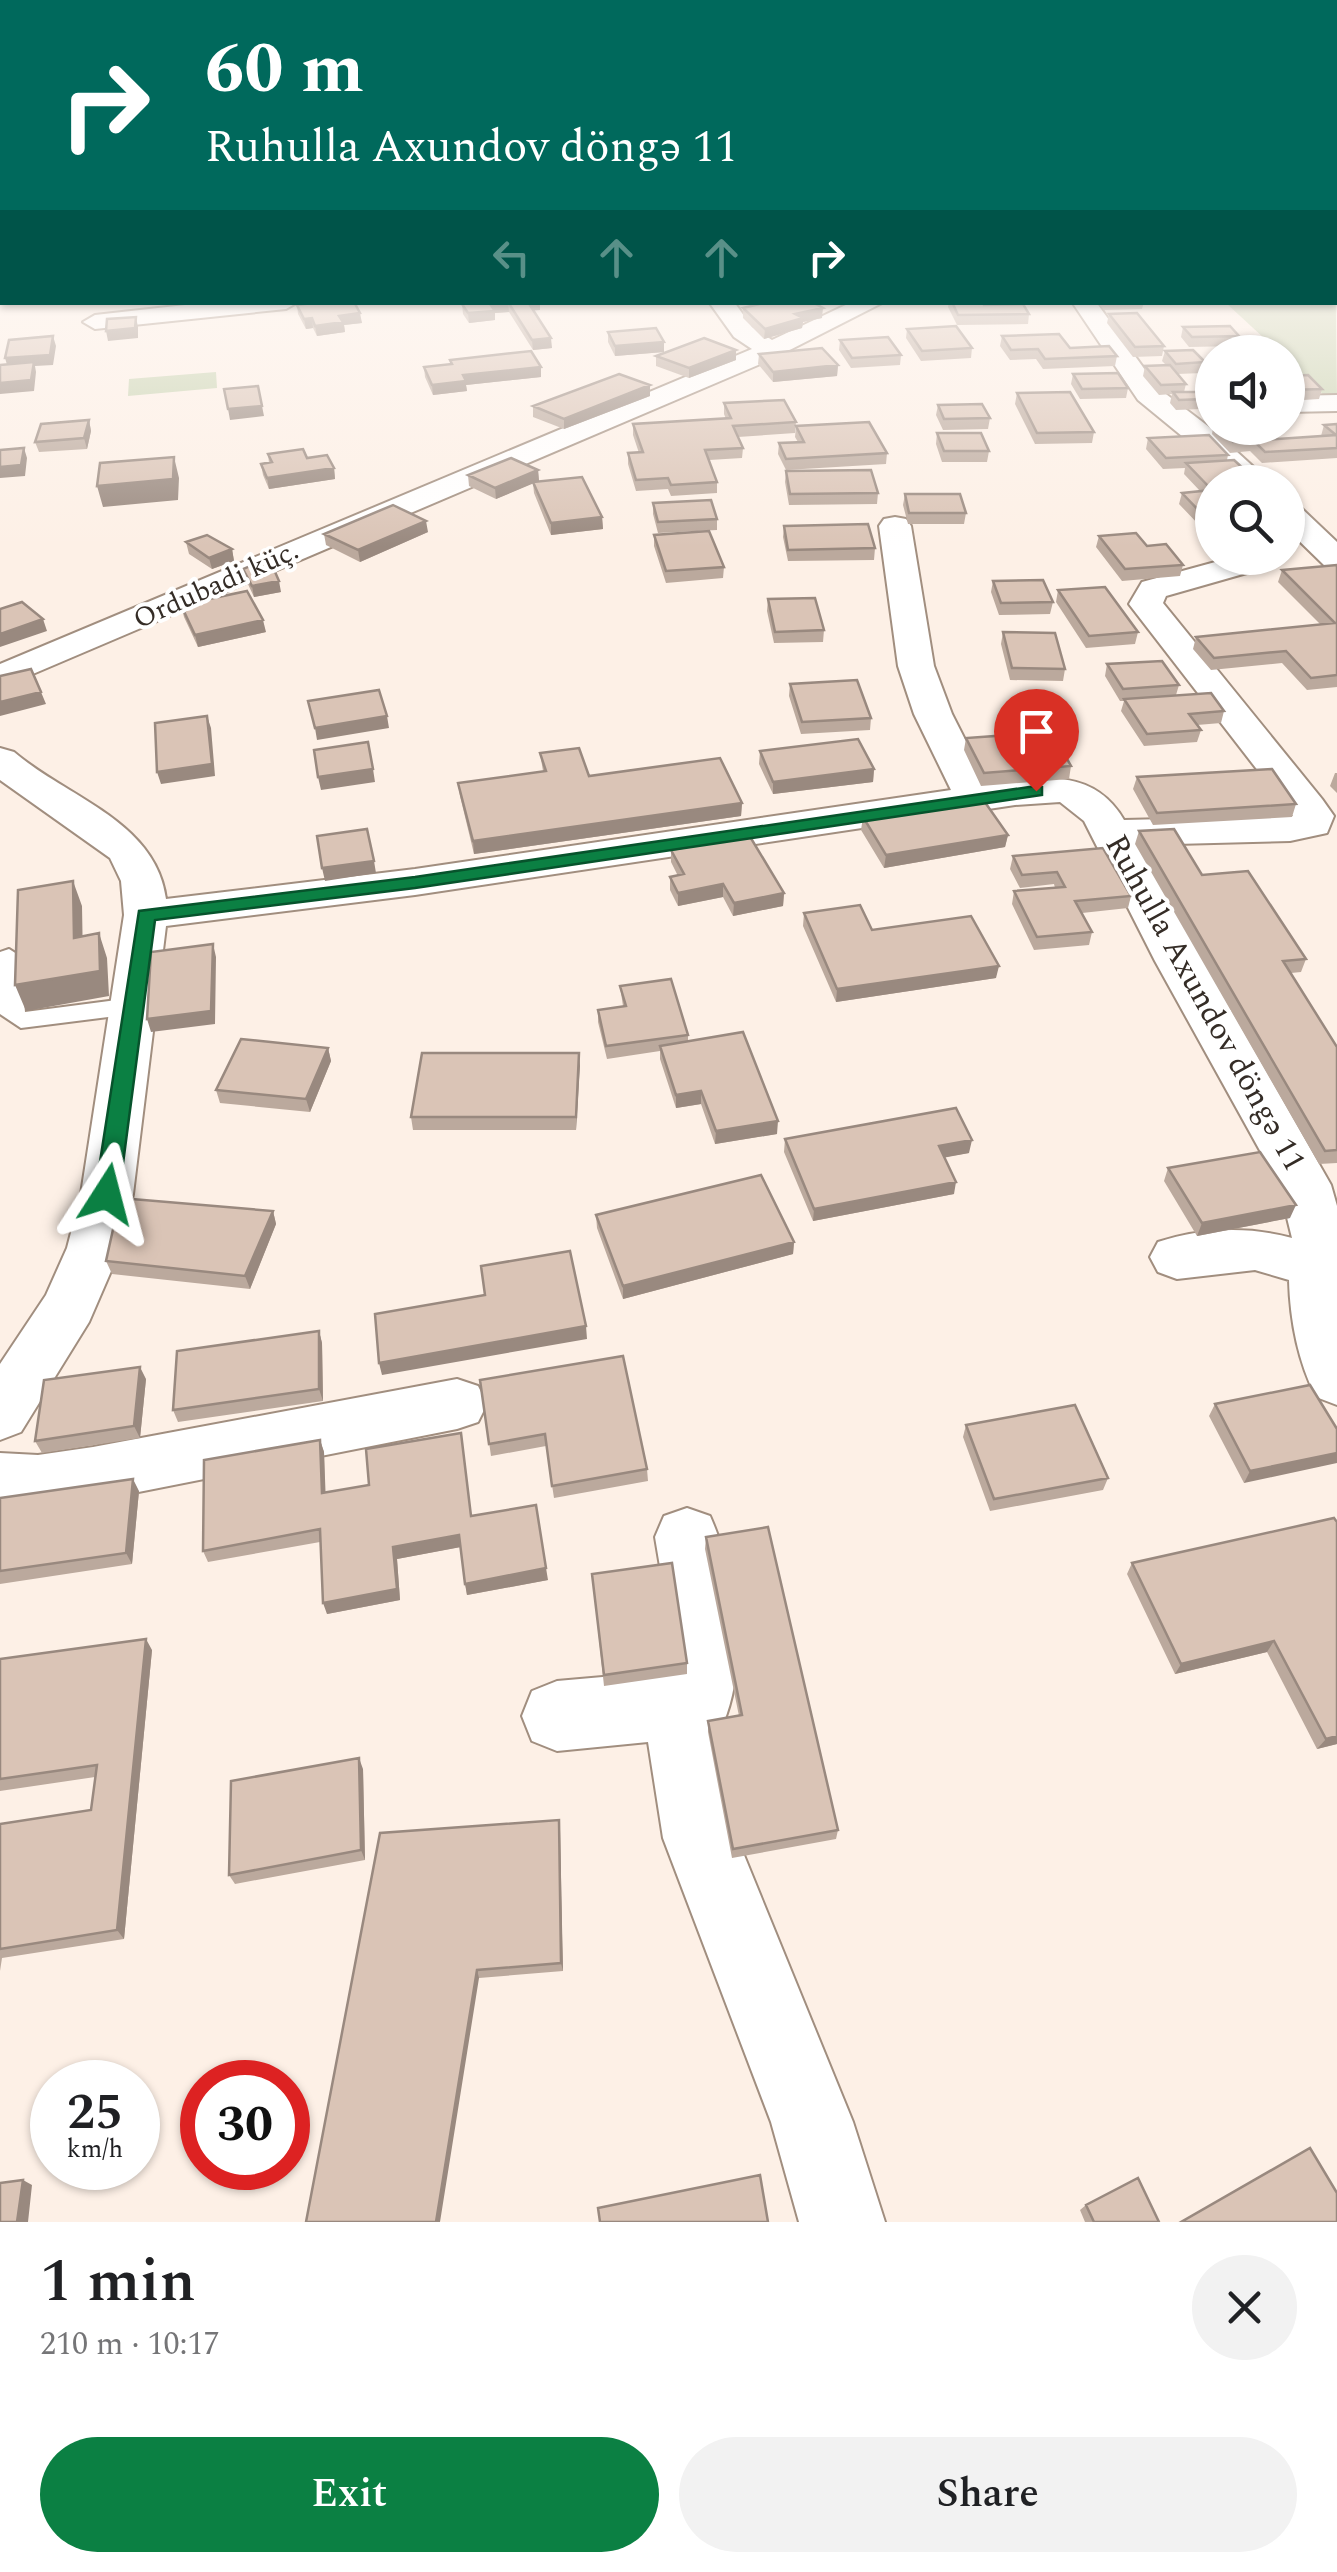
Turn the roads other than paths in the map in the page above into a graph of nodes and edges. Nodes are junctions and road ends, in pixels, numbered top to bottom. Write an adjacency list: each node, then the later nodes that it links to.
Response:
1 (756, 340): 4 (street)
2 (793, 340): 4 (street, Ordubadi küç.)
3 (1109, 340): 8 (street)
4 (771, 350): 9 (street, Ordubadi küç.)
5 (1337, 403): 6 (street)
6 (1305, 404)
7 (1195, 417): 8 (street)
8 (1182, 420): 11 (street)
9 (587, 428): 10 (street); 17 (street, Ordubadi küç.)
10 (618, 446)
11 (1234, 465)
12 (895, 526): 19 (street)
13 (1305, 528): 14 (street)
14 (1332, 549): 15 (street)
15 (1305, 551)
16 (1204, 575): 20 (street)
17 (0, 678)
18 (0, 760): 21 (street)
19 (975, 798): 20 (street, Ruhulla Axundov döngə 11); 21 (street, Ruhulla Axundov döngə 11)
20 (1112, 833): 25 (street, Ruhulla Axundov döngə 11)
21 (146, 915): 23 (street)
22 (8, 956): 23 (lane)
23 (132, 1006): 28 (street)
24 (1177, 1256): 25 (street)
25 (1316, 1266): 26 (street, Ruhulla Axundov döngə 11)
26 (1337, 1380)
27 (458, 1404): 29 (street)
28 (0, 1414)
29 (0, 1481)
30 (688, 1537): 31 (street)
31 (676, 1705): 32 (street); 33 (street)
32 (557, 1716)
33 (842, 2222)

